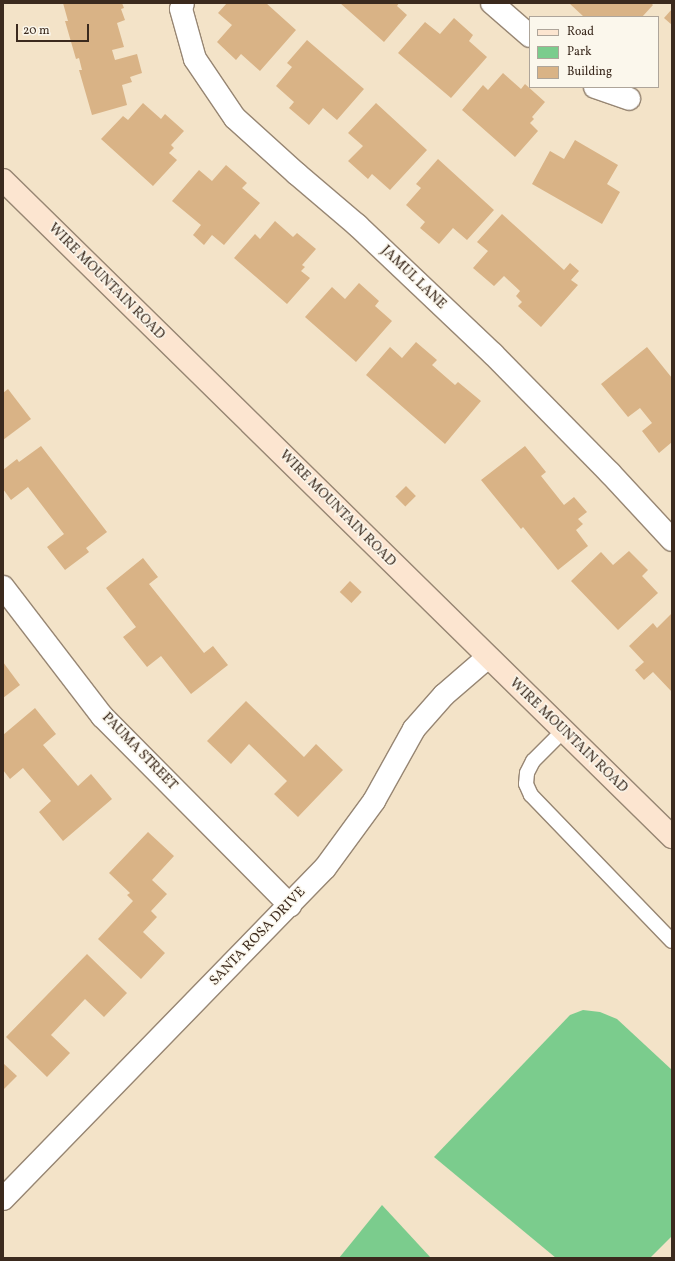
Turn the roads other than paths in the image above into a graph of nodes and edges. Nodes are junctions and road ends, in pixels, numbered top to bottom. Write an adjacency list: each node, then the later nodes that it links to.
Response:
1 (183, 3): 7 (street, JAMUL LANE)
2 (492, 3): 3 (street)
3 (529, 35)
4 (598, 88): 5 (street)
5 (629, 99)
6 (3, 180): 9 (main road, WIRE MOUNTAIN ROAD)
7 (672, 540)
8 (3, 587): 12 (street, PAUMA STREET)
9 (488, 658): 10 (main road, WIRE MOUNTAIN ROAD); 12 (street, SANTA ROSA DRIVE)
10 (563, 731): 11 (main road, WIRE MOUNTAIN ROAD); 13 (lane)
11 (672, 837)
12 (290, 905): 14 (street, SANTA ROSA DRIVE)
13 (672, 941)
14 (3, 1199)

